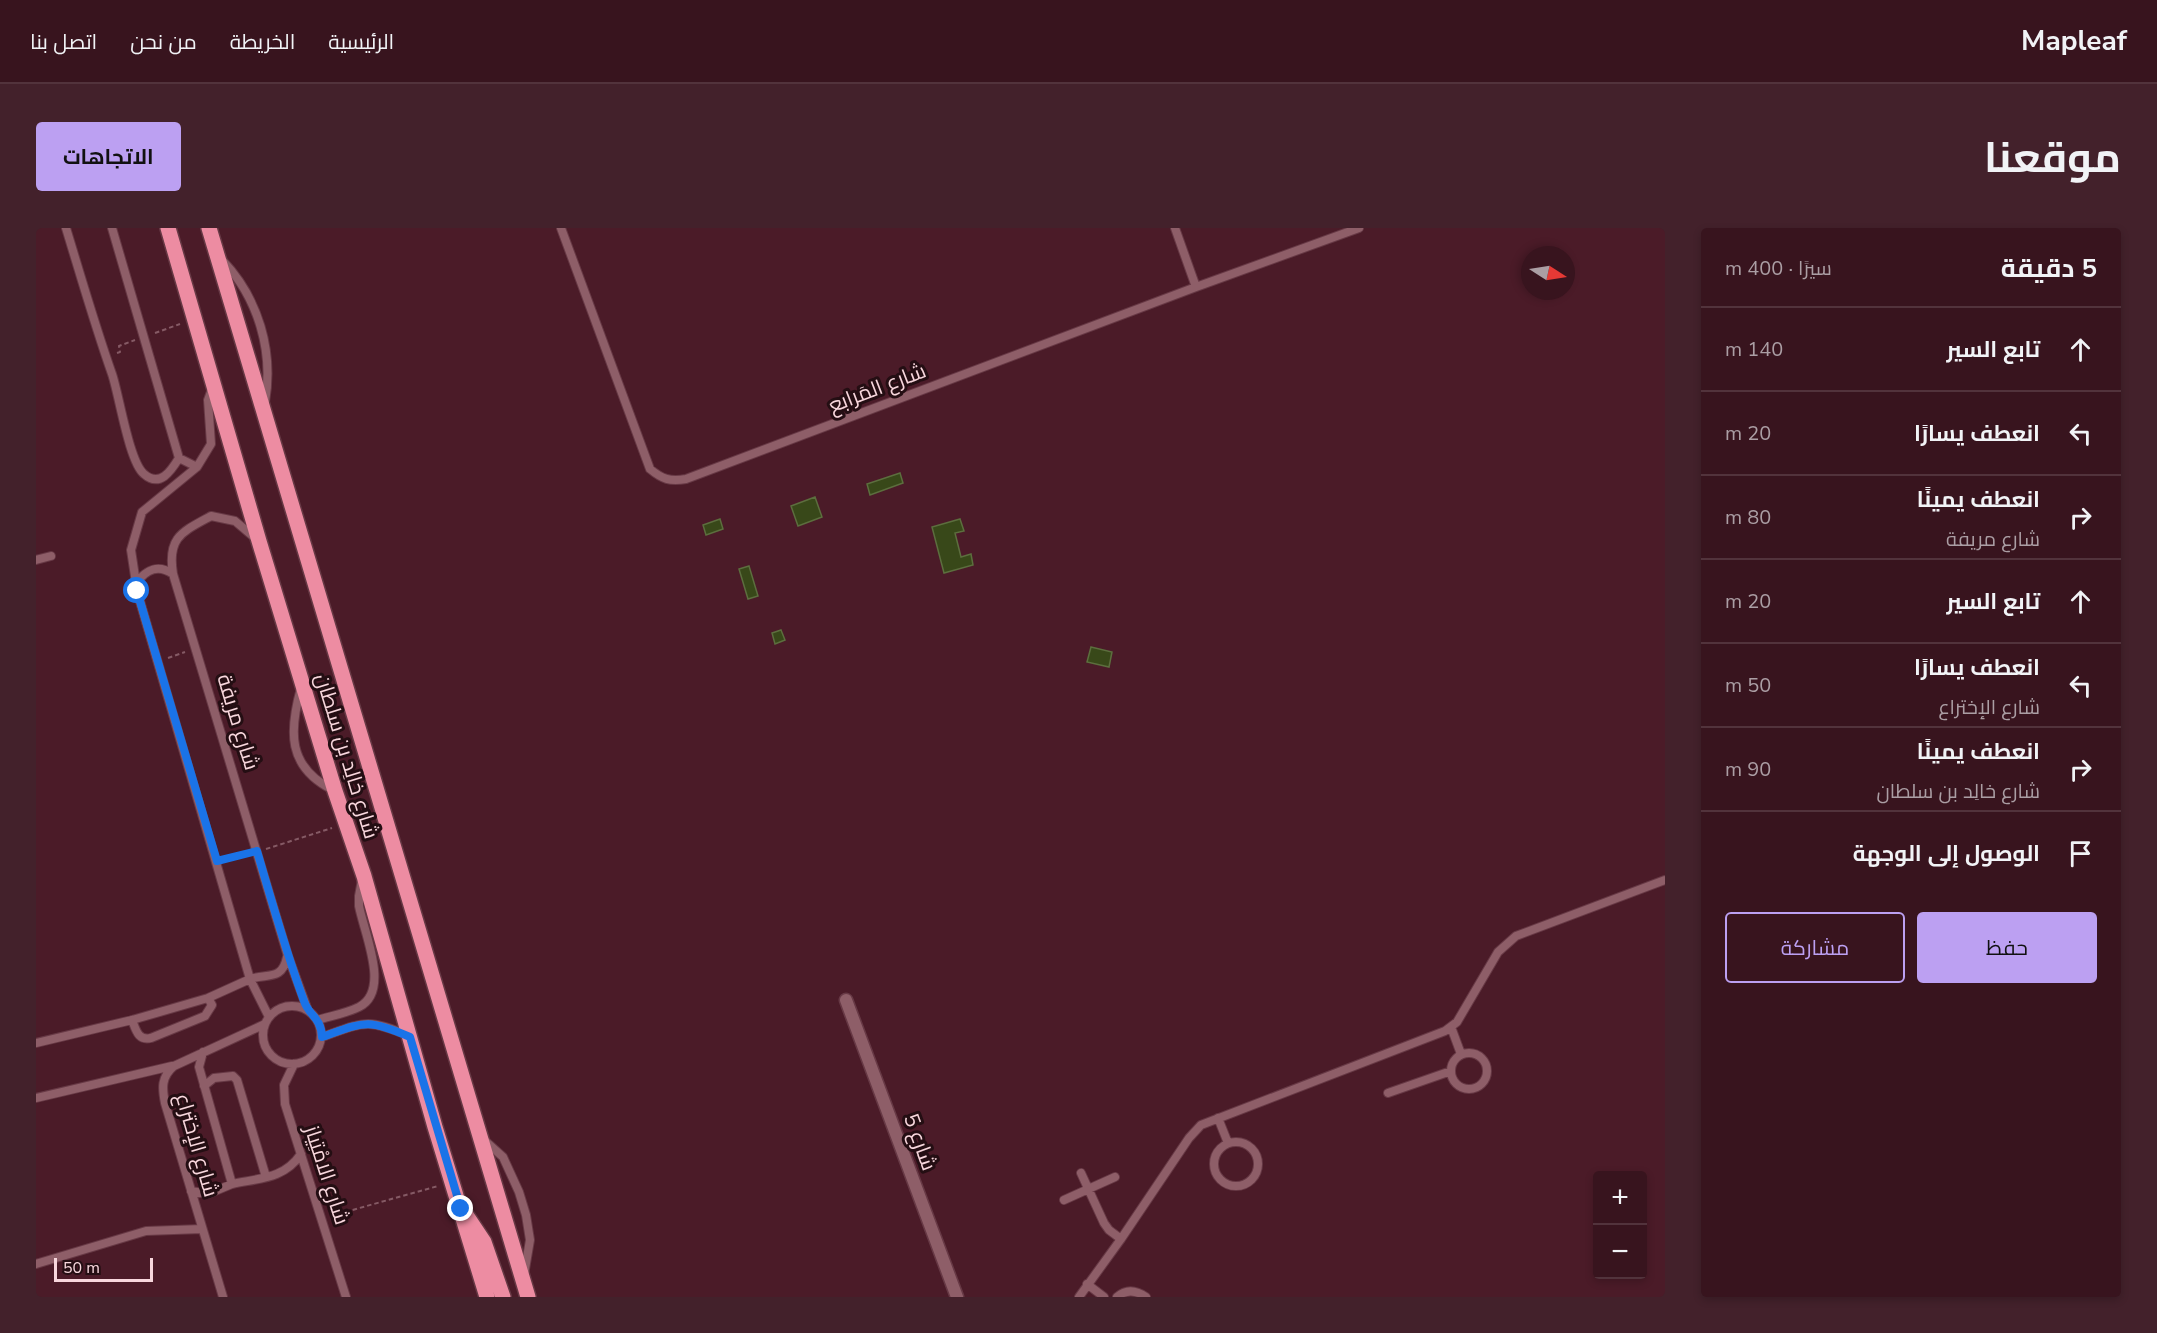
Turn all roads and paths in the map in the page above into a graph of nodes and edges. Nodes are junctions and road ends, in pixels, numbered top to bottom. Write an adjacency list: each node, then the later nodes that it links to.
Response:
1 (66, 228): 12 (lane)
2 (112, 228): 12 (lane)
3 (168, 228): 10 (main road, شارع خالِد بن سلطان)
4 (209, 228): 8 (main road, شارع خالِد بن سلطان)
5 (561, 228): 9 (lane, شارع المَرابع)
6 (1175, 228): 9 (lane)
7 (1359, 228): 9 (lane, شارع المَرابع)
8 (218, 256): 11 (main road, شارع خالِد بن سلطان); 11 (lane)
9 (1196, 287)
10 (214, 385): 13 (lane); 14 (main road, شارع خالِد بن سلطان)
11 (264, 409): 49 (main road, شارع خالِد بن سلطان)
12 (179, 458): 13 (lane)
13 (197, 467): 18 (lane)
14 (259, 541): 17 (lane, شارع مريفة); 21 (main road, شارع خالِد بن سلطان)
15 (51, 556): 16 (lane)
16 (36, 560)
17 (173, 574): 18 (lane); 19 (lane, شارع مريفة)
18 (136, 583): 20 (lane)
19 (197, 648): 20 (path); 24 (lane, شارع مريفة)
20 (157, 662): 25 (lane)
21 (302, 683): 22 (main road, شارع خالِد بن سلطان); 22 (lane)
22 (335, 791): 23 (main road, شارع خالِد بن سلطان)
23 (346, 824): 24 (path); 26 (main road, شارع خالِد بن سلطان)
24 (257, 851): 25 (path); 28 (lane, شارع مريفة)
25 (217, 861): 29 (lane)
26 (364, 876): 35 (lane); 38 (main road, شارع خالِد بن سلطان)
27 (1665, 880): 36 (lane)
28 (288, 956): 29 (lane); 32 (lane, شارع مريفة)
29 (250, 979): 30 (lane); 34 (lane)
30 (208, 998): 33 (lane); 33 (lane)
31 (846, 1000): 72 (street, شارع 5)
32 (307, 1008): 34 (lane); 35 (lane)
33 (132, 1020): 39 (lane)
34 (267, 1020): 40 (lane, شارع الإختراع); 42 (lane)
35 (318, 1020): 37 (lane)
36 (1451, 1027): 41 (lane); 48 (lane)
37 (322, 1037): 38 (lane); 42 (lane)
38 (410, 1037): 55 (main road, شارع خالِد بن سلطان)
39 (36, 1042)
40 (203, 1052): 43 (lane, شارع الإختراع); 45 (lane)
41 (1461, 1054): 44 (lane); 44 (lane)
42 (294, 1064): 51 (lane, شارع الامْتِياز)
43 (174, 1066): 47 (lane); 58 (lane, شارع الإختراع)
44 (1450, 1071): 46 (lane)
45 (204, 1086): 53 (lane); 56 (lane)
46 (1388, 1093)
47 (36, 1098)
48 (1218, 1118): 50 (lane); 63 (lane)
49 (480, 1137): 65 (main road, شارع خالِد بن سلطان); 65 (lane)
50 (1228, 1143): 50 (lane)
51 (301, 1154): 53 (lane); 61 (lane, شارع الامْتِياز)
52 (1081, 1173): 57 (lane)
53 (266, 1177): 56 (lane)
54 (1115, 1177): 57 (lane)
55 (452, 1182): 60 (main road, شارع خالِد بن سلطان); 61 (path)
56 (232, 1184): 58 (lane)
57 (1089, 1189): 59 (lane); 63 (lane)
58 (191, 1191): 62 (lane, شارع الإختراع)
59 (1064, 1200)
60 (461, 1209): 69 (main road, شارع خالِد بن سلطان); 70 (main road)
61 (322, 1219): 68 (lane, شارع الامْتِياز)
62 (202, 1229): 64 (lane); 67 (lane, شارع الإختراع)
63 (1121, 1239): 66 (lane)
64 (36, 1264)
65 (523, 1279): 71 (main road, شارع خالِد بن سلطان)
66 (1087, 1284): 73 (lane); 74 (lane)
67 (223, 1297)
68 (346, 1297)
69 (487, 1297)
70 (503, 1297)
71 (528, 1297)
72 (957, 1297)
73 (1079, 1297)
74 (1104, 1297)
75 (1117, 1297): 76 (lane)
76 (1146, 1297)

